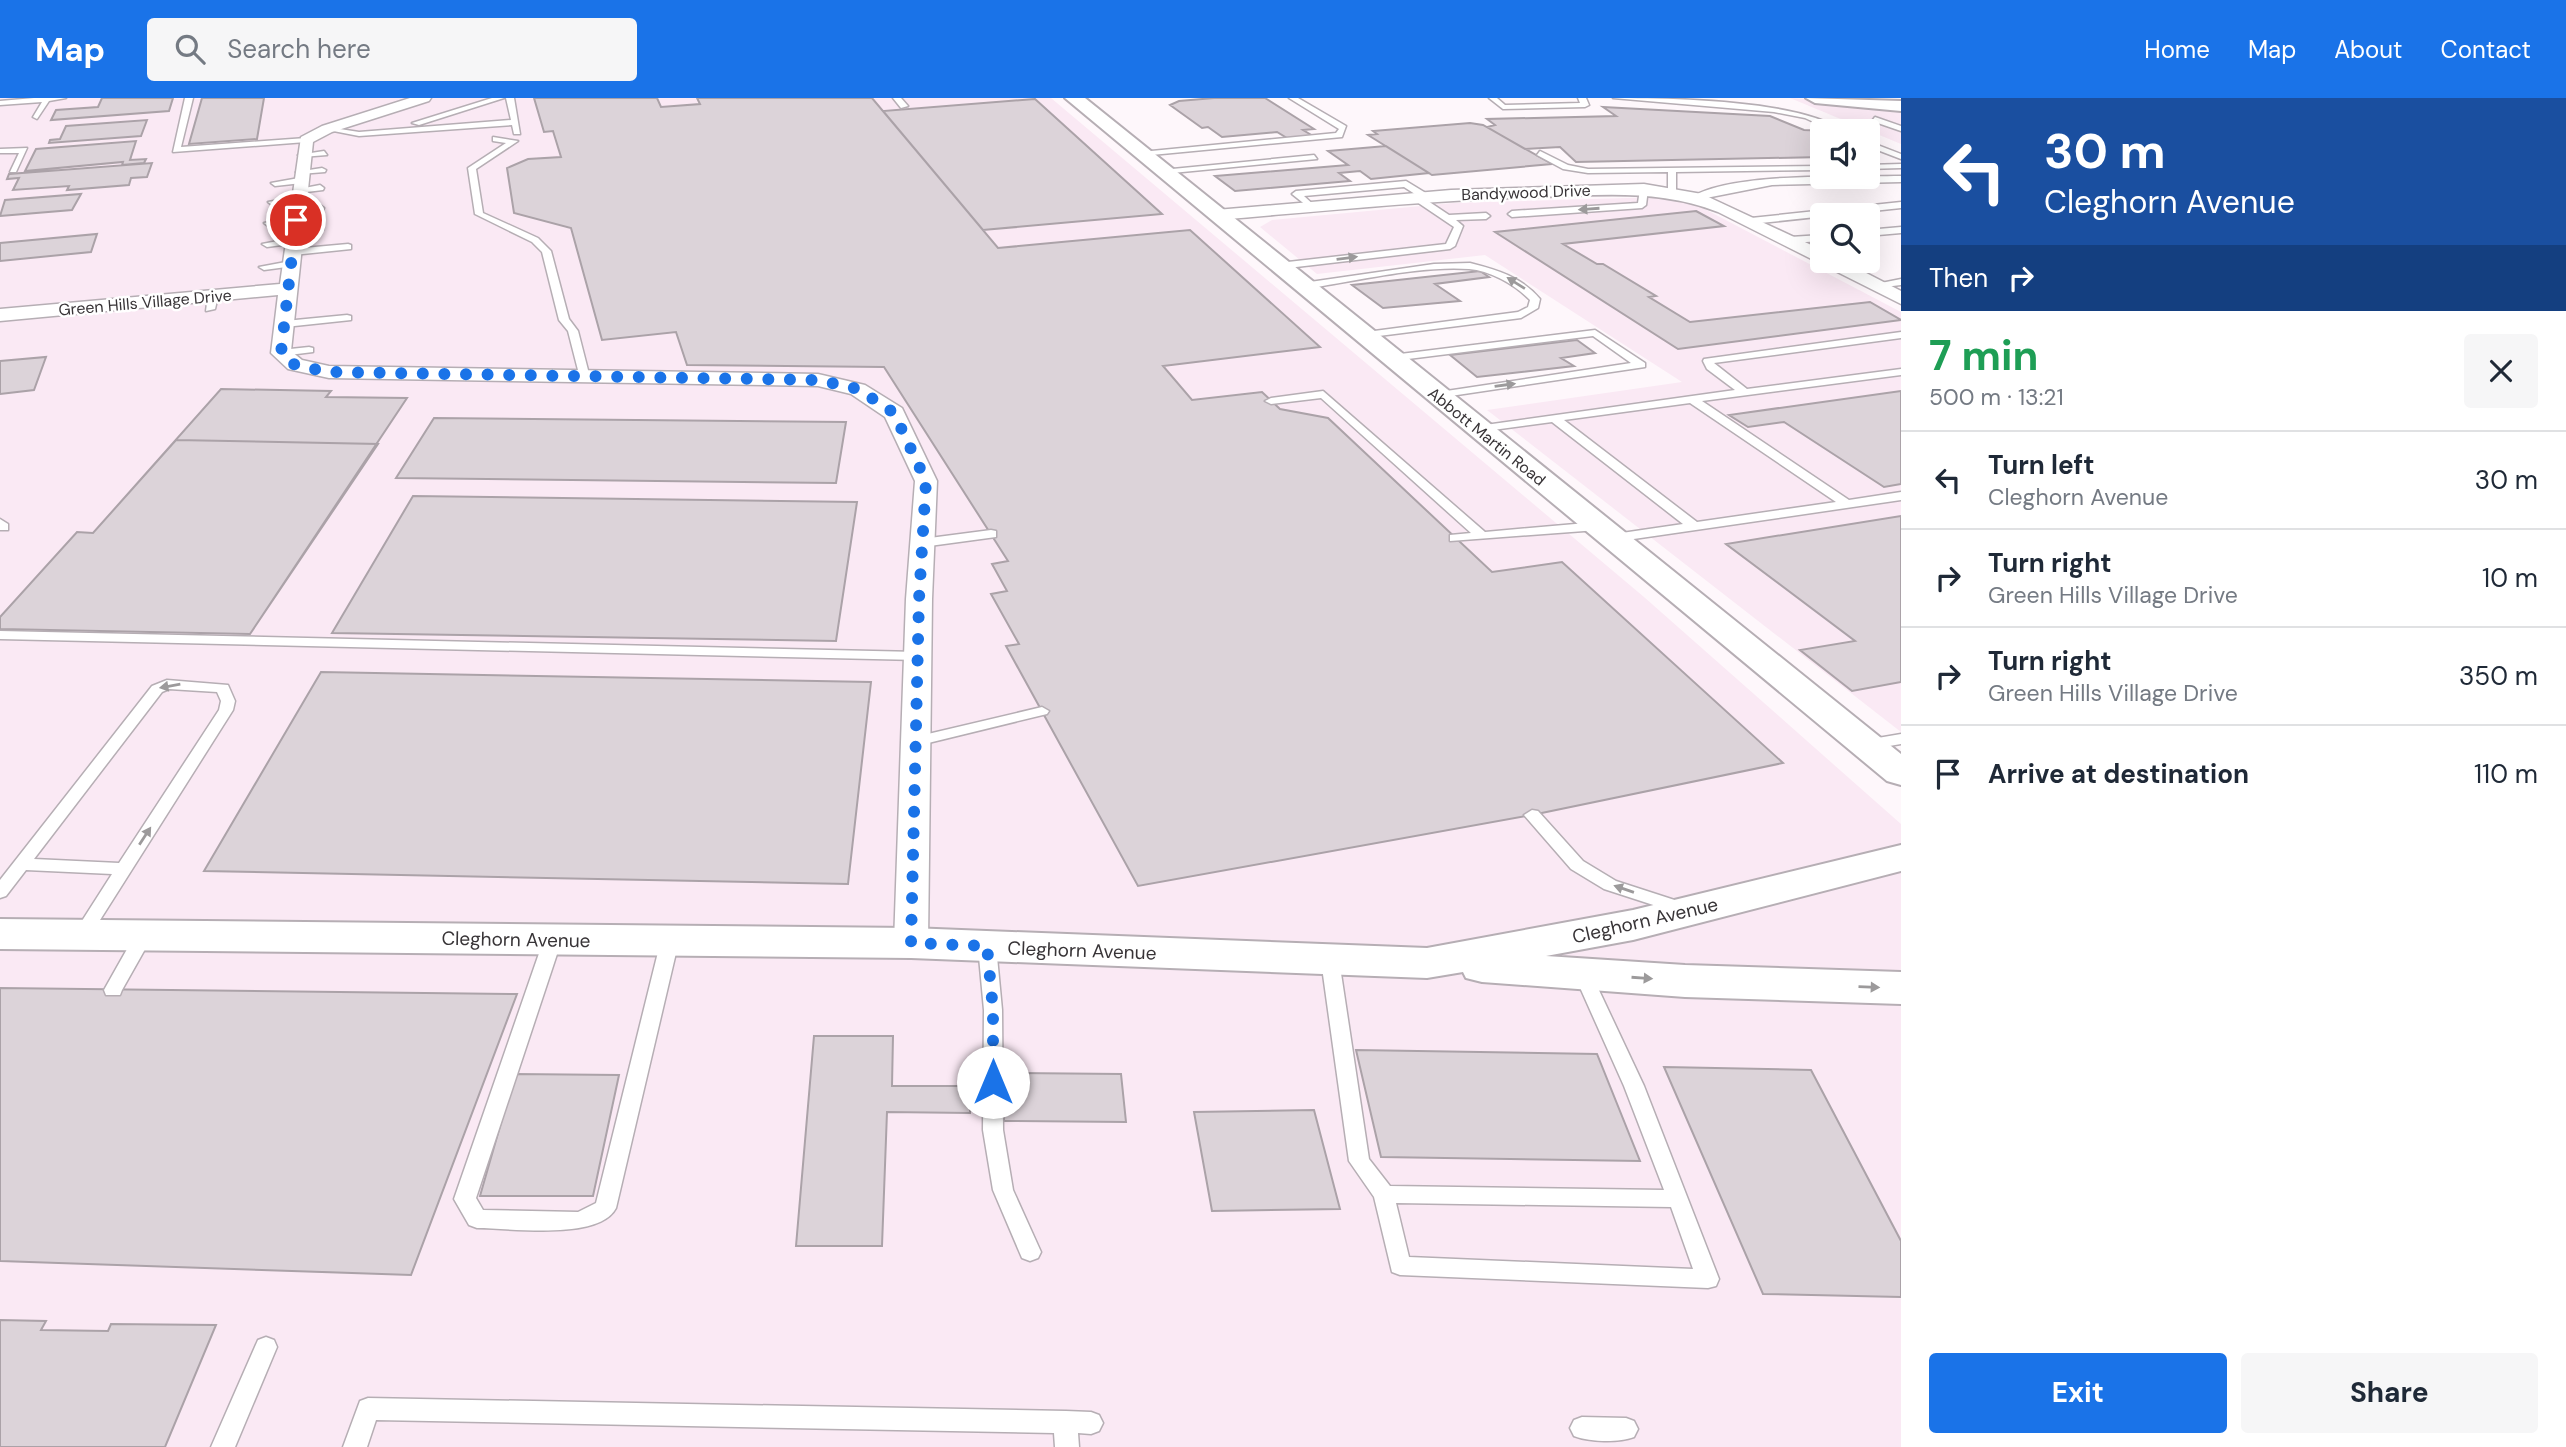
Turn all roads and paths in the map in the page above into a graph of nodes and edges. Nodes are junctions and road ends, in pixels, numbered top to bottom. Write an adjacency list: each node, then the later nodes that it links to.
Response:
1 (62, 98): 13 (lane)
2 (189, 98): 23 (lane)
3 (424, 98): 23 (street)
4 (500, 98): 22 (lane)
5 (510, 98): 20 (lane)
6 (897, 98): 15 (lane)
7 (1074, 98): 30 (main road, Abbott Martin Road)
8 (1293, 98): 30 (lane)
9 (1493, 98): 10 (lane)
10 (1581, 98)
11 (1617, 98): 19 (lane)
12 (1825, 98): 17 (main road)
13 (47, 99): 14 (lane); 18 (lane)
14 (0, 103)
15 (904, 106)
16 (1901, 106): 17 (main road)
17 (1873, 107): 21 (lane)
18 (37, 117)
19 (1813, 119)
20 (515, 122): 22 (lane); 25 (lane)
21 (1901, 129)
22 (384, 132): 23 (lane)
23 (308, 138): 28 (lane); 52 (street)
24 (496, 139): 25 (lane)
25 (514, 141): 82 (lane)
26 (1880, 148): 31 (lane)
27 (0, 152): 36 (lane)
28 (324, 153)
29 (1540, 153): 38 (lane)
30 (1141, 154): 39 (main road, Abbott Martin Road)
31 (1901, 156)
32 (1314, 157): 39 (lane)
33 (1901, 166): 34 (lane)
34 (1880, 167)
35 (1810, 168): 38 (lane)
36 (13, 170)
37 (321, 170): 52 (lane)
38 (1672, 170): 44 (lane)
39 (1162, 172): 51 (main road, Abbott Martin Road)
40 (1901, 179): 46 (lane)
41 (275, 183): 52 (lane)
42 (320, 188): 52 (lane)
43 (1644, 190): 44 (street, Bandywood Drive); 45 (street, Bandywood Drive); 50 (lane, one-way to 50)
44 (1672, 192): 46 (street, Bandywood Drive)
45 (1421, 197): 51 (street, Bandywood Drive); 54 (lane)
46 (1696, 197): 55 (street, Bandywood Drive)
47 (272, 202): 52 (lane)
48 (1901, 205): 55 (lane)
49 (320, 208): 52 (lane)
50 (1512, 214)
51 (1216, 215): 65 (main road, Abbott Martin Road)
52 (296, 216): 56 (lane); 57 (lane); 62 (lane); 63 (lane); 66 (lane); 71 (street)
53 (1486, 216): 54 (lane)
54 (1447, 218): 65 (lane, one-way to 54)
55 (1751, 221): 61 (street, Bandywood Drive)
56 (268, 223)
57 (320, 228)
58 (1901, 230): 59 (lane)
59 (1880, 232)
60 (1810, 239): 61 (lane)
61 (1790, 240): 64 (street, Bandywood Drive)
62 (267, 243)
63 (348, 247)
64 (1810, 251)
65 (1279, 266): 70 (main road, Abbott Martin Road)
66 (264, 267)
67 (1853, 273): 69 (street)
68 (1901, 282): 69 (lane)
69 (1876, 285): 72 (street)
70 (1303, 286): 76 (main road, Abbott Martin Road); 76 (lane, one-way to 70)
71 (289, 289): 73 (street, Green Hills Village Drive); 75 (street)
72 (1901, 298)
73 (7, 311)
74 (347, 318): 75 (lane)
75 (285, 324): 79 (street)
76 (1363, 335): 80 (main road, Abbott Martin Road)
77 (1901, 335): 83 (lane)
78 (309, 350): 79 (lane)
79 (281, 353): 82 (street)
80 (1392, 358): 84 (main road, Abbott Martin Road); 84 (lane, one-way to 80)
81 (1901, 372): 83 (lane)
82 (584, 374): 96 (street)
83 (1745, 392): 85 (lane)
84 (1437, 396): 88 (main road, Abbott Martin Road)
85 (1692, 399): 87 (lane); 90 (lane)
86 (1271, 401): 94 (lane)
87 (1554, 418): 88 (lane); 91 (lane)
88 (1478, 429): 92 (main road, Abbott Martin Road)
89 (1901, 496): 90 (lane)
90 (1847, 504): 91 (lane)
91 (1694, 527): 92 (lane)
92 (1606, 532): 94 (lane); 101 (main road, Abbott Martin Road)
93 (991, 534): 96 (lane)
94 (1482, 536): 95 (lane)
95 (1455, 538)
96 (922, 543): 98 (street)
97 (0, 635): 98 (lane)
98 (918, 656): 100 (street)
99 (1042, 711): 100 (lane)
100 (916, 741): 114 (street)
101 (1884, 742): 102 (main road, Abbott Martin Road)
102 (1901, 773)
103 (1532, 815): 108 (lane, one-way to 103)
104 (1901, 858): 108 (main road, Cleghorn Avenue)
105 (22, 864): 106 (lane); 106 (lane, one-way to 105); 107 (lane)
106 (124, 869): 110 (lane)
107 (0, 892)
108 (1689, 911): 117 (main road, Cleghorn Avenue)
109 (0, 934): 110 (main road, Cleghorn Avenue)
110 (82, 935): 111 (main road, Cleghorn Avenue)
111 (144, 935): 112 (main road, Cleghorn Avenue); 120 (lane)
112 (553, 939): 113 (main road, Cleghorn Avenue); 113 (lane)
113 (670, 940): 114 (main road, Cleghorn Avenue)
114 (911, 943): 115 (main road, Cleghorn Avenue)
115 (987, 946): 116 (main road, Cleghorn Avenue); 123 (lane)
116 (1330, 960): 117 (main road, Cleghorn Avenue); 121 (lane)
117 (1427, 963): 118 (main road)
118 (1583, 974): 119 (main road, one-way to 119); 122 (lane)
119 (1901, 988)
120 (113, 990)
121 (1384, 1194): 122 (lane); 122 (lane)
122 (1678, 1199)
123 (1030, 1252)
124 (266, 1347): 129 (lane)
125 (1066, 1422): 126 (lane); 130 (lane); 131 (lane)
126 (1091, 1423)
127 (1582, 1428): 128 (lane)
128 (1626, 1429)
129 (223, 1447)
130 (355, 1447)
131 (1067, 1447)

